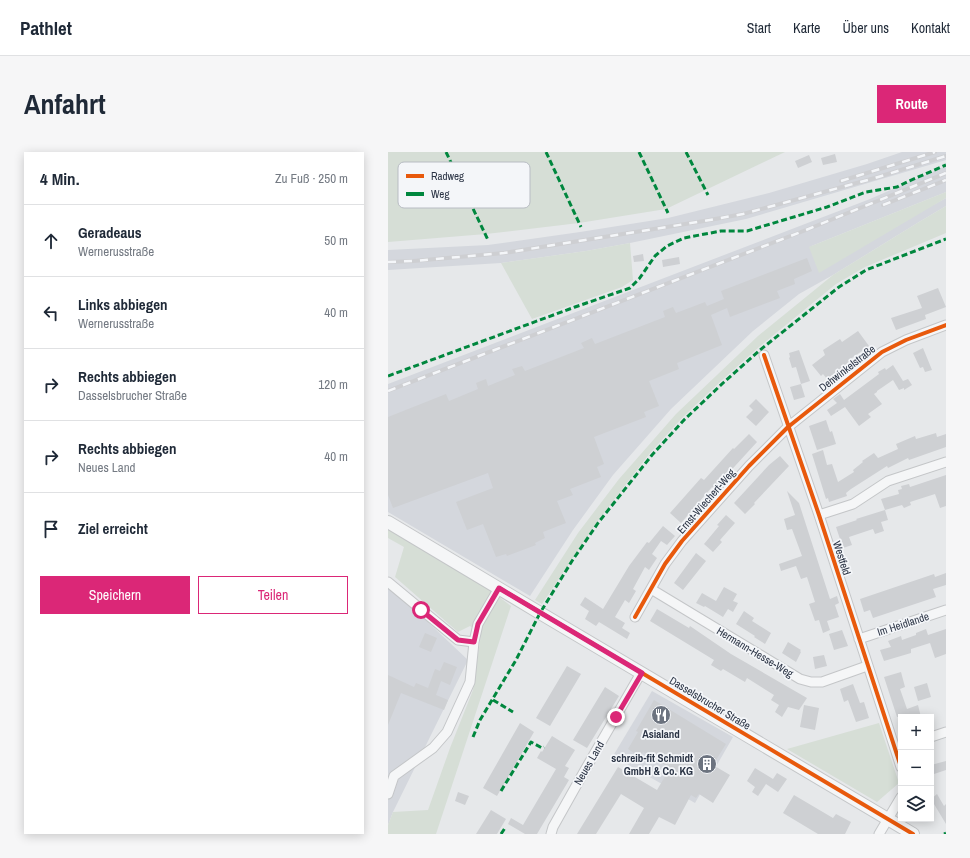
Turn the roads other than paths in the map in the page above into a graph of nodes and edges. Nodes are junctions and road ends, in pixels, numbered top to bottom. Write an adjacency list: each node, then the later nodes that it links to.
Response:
1 (946, 325): 3 (street, Dehwinkelstraße)
2 (764, 355): 3 (street, Westfeld)
3 (788, 426): 5 (street, Westfeld); 9 (street, Ernst-Wiechert-Weg)
4 (946, 462): 5 (street)
5 (819, 515): 12 (street, Westfeld)
6 (388, 522): 8 (street, Dasselsbrucher Straße)
7 (388, 582): 13 (street)
8 (499, 588): 13 (street); 15 (street, Dasselsbrucher Straße)
9 (651, 589): 11 (street, Ernst-Wiechert-Weg); 14 (street, Hermann-Hesse-Weg)
10 (946, 610): 12 (street, Im Heidlande)
11 (635, 617)
12 (859, 639): 14 (street, Westfeld)
13 (474, 642): 19 (street)
14 (867, 666): 18 (street, Westfeld)
15 (642, 673): 22 (street, Dasselsbrucher Straße); 23 (street, Neues Land)
16 (946, 732): 17 (street)
17 (934, 736)
18 (898, 748)
19 (391, 775): 20 (street)
20 (388, 794)
21 (898, 802): 22 (street)
22 (888, 819): 24 (street); 25 (street, Dasselsbrucher Straße)
23 (551, 834)
24 (879, 834)
25 (913, 834)

